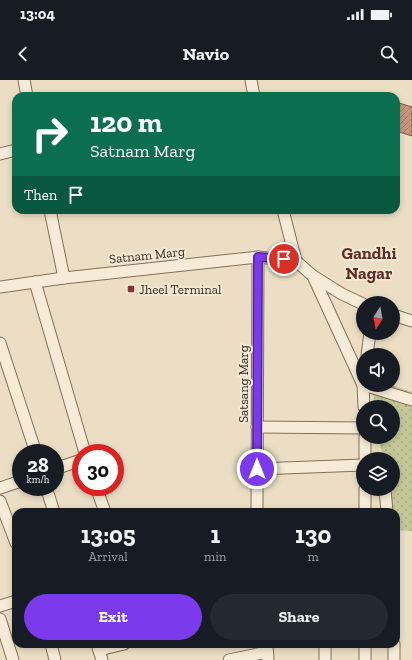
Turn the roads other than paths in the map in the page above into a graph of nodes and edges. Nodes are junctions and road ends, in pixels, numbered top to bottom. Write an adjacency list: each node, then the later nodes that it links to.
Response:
1 (24, 80): 3 (street)
2 (251, 80): 4 (street)
3 (26, 92)
4 (253, 92)
5 (12, 151): 6 (street)
6 (0, 154)
7 (51, 214): 12 (street)
8 (284, 214): 10 (street)
9 (258, 257): 10 (street, Satnam Marg); 12 (street, Satnam Marg); 22 (street, Satsang Marg)
10 (296, 260): 11 (street)
11 (314, 276): 15 (street); 19 (street)
12 (64, 278): 13 (street, Satnam Marg)
13 (35, 282): 14 (street, Satnam Marg); 25 (street)
14 (0, 287)
15 (356, 301)
16 (400, 318): 17 (street)
17 (412, 322)
18 (0, 343): 24 (street)
19 (356, 369)
20 (386, 392): 21 (street)
21 (412, 400)
22 (257, 427): 23 (street); 27 (street, Satsang Marg)
23 (356, 428)
24 (33, 444)
25 (82, 444)
26 (356, 465): 27 (street)
27 (257, 469): 37 (street, Satsang Marg)
28 (12, 484): 29 (street)
29 (0, 488)
30 (49, 496): 35 (street)
31 (99, 496): 36 (street)
32 (365, 496): 38 (street)
33 (386, 496): 39 (street)
34 (0, 501): 40 (street)
35 (53, 508)
36 (104, 508)
37 (257, 508)
38 (365, 508)
39 (387, 508)
40 (12, 532)
41 (12, 602): 42 (street)
42 (0, 606)
43 (0, 619): 51 (street)
44 (51, 648): 52 (street)
45 (110, 648): 49 (street)
46 (325, 648): 54 (street)
47 (365, 648): 55 (street)
48 (394, 648): 56 (street)
49 (99, 651)
50 (267, 652): 53 (street)
51 (13, 660)
52 (55, 660)
53 (229, 660)
54 (325, 660)
55 (365, 660)
56 (394, 660)

